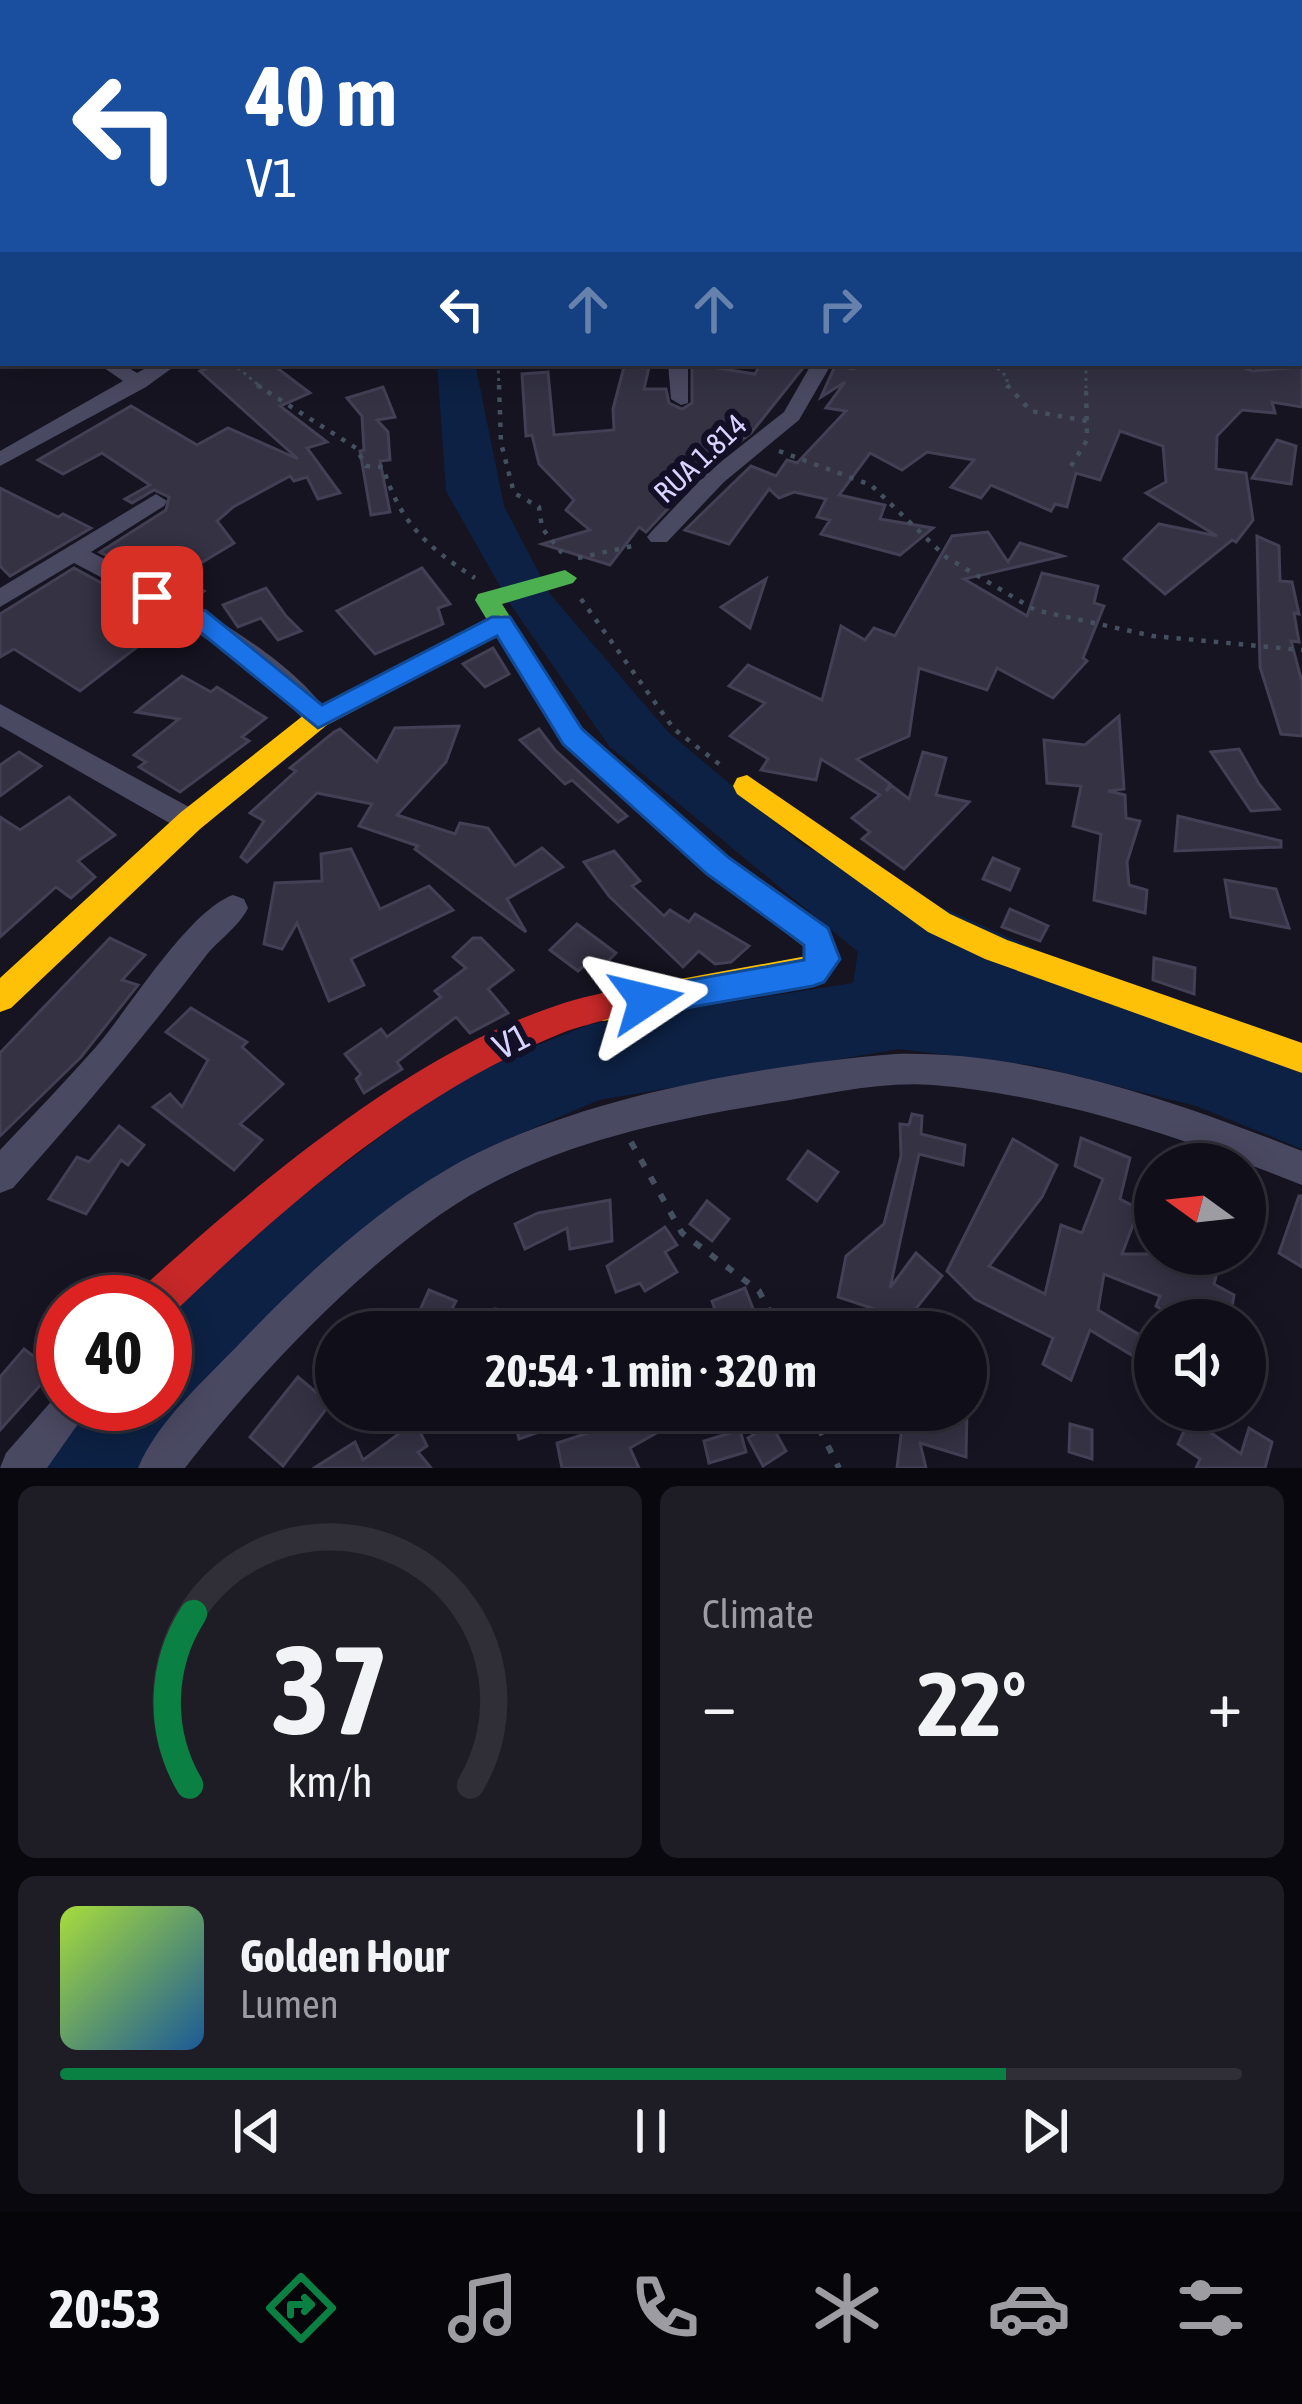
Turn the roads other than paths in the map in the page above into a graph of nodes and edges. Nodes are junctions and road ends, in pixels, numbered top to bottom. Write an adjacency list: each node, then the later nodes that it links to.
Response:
1 (112, 366): 5 (street)
2 (164, 366): 5 (street)
3 (678, 366): 6 (street)
4 (820, 366): 9 (street, RUA 1.814)
5 (139, 383): 7 (street)
6 (681, 399)
7 (0, 460)
8 (156, 501): 10 (street)
9 (659, 537)
10 (74, 553): 12 (street); 15 (street)
11 (556, 574): 13 (street)
12 (0, 599)
13 (493, 600): 15 (street); 23 (street, V1)
14 (0, 714): 17 (street)
15 (318, 718): 17 (street)
16 (747, 786): 20 (street)
17 (190, 820): 19 (street)
18 (233, 908): 22 (street)
19 (2, 992)
20 (1302, 1058)
21 (1302, 1168): 26 (street)
22 (0, 1176)
23 (184, 1275)
24 (50, 1431): 25 (street)
25 (21, 1468)
26 (159, 1468)

